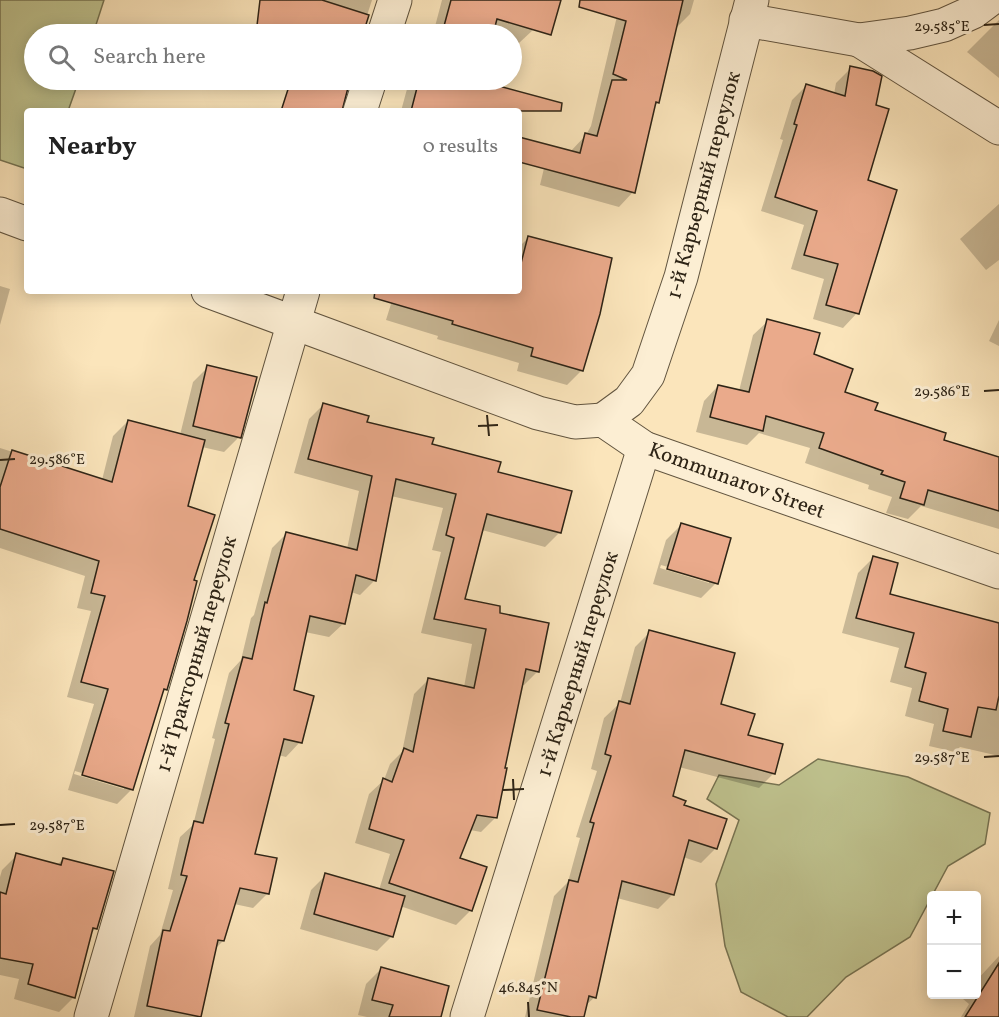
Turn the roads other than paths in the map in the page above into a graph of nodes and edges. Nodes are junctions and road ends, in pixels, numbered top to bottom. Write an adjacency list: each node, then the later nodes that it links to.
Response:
1 (395, 0): 4 (street)
2 (989, 0): 5 (street)
3 (749, 10): 5 (street); 14 (street, 1-й Карьерный переулок)
4 (387, 24)
5 (859, 40): 8 (street)
6 (367, 90): 7 (street)
7 (361, 108)
8 (999, 128)
9 (0, 214): 10 (street)
10 (24, 223)
11 (216, 294): 13 (street)
12 (302, 294): 13 (street, 1-й Тракторный переулок)
13 (293, 322): 14 (street); 17 (street, 1-й Тракторный переулок)
14 (603, 420): 15 (street, Kommunarov Street)
15 (644, 448): 16 (street, Kommunarov Street); 18 (street, 1-й Карьерный переулок)
16 (999, 572)
17 (91, 1017)
18 (467, 1017)

